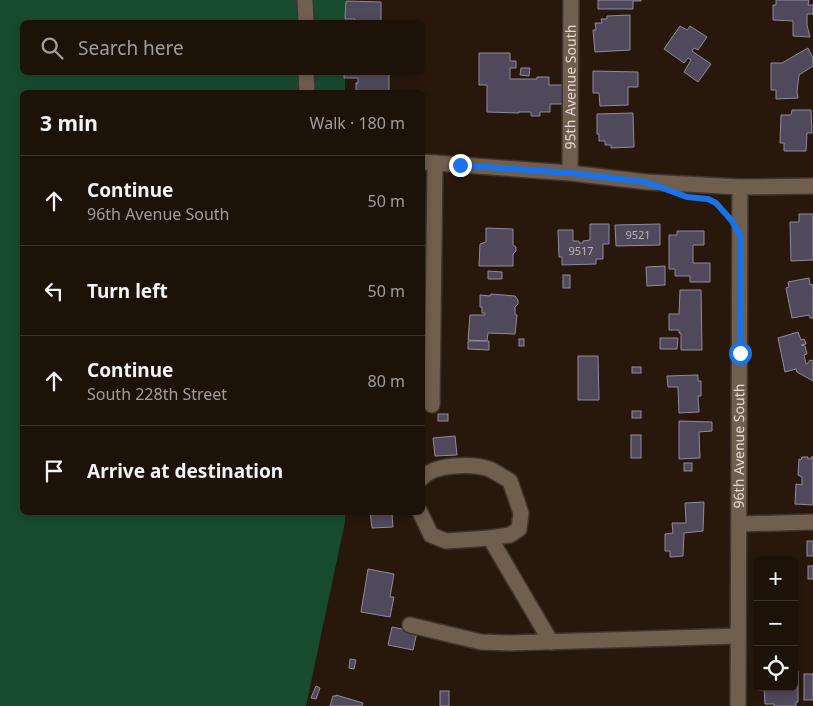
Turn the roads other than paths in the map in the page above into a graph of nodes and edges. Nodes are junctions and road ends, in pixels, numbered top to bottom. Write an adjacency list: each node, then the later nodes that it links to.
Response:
1 (305, 0): 3 (street)
2 (571, 0): 7 (street, 95th Avenue South)
3 (306, 20)
4 (306, 75): 5 (street)
5 (307, 90)
6 (429, 163): 7 (street); 10 (street)
7 (570, 173): 9 (street)
8 (813, 186): 9 (street)
9 (740, 187): 14 (street, 96th Avenue South)
10 (432, 405)
11 (425, 474): 15 (street)
12 (421, 515): 15 (street)
13 (813, 522): 14 (street)
14 (739, 524): 17 (street, 96th Avenue South)
15 (490, 538): 18 (street)
16 (410, 625): 18 (street)
17 (738, 636): 18 (street); 19 (street, 96th Avenue South)
18 (551, 642)
19 (738, 706)

